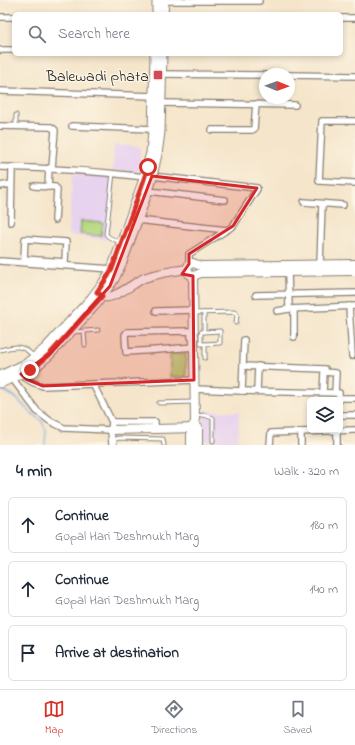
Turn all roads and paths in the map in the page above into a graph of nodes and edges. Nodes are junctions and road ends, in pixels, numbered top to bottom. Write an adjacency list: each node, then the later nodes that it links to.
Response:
1 (162, 0): 2 (street); 3 (main road); 4 (main road)
2 (259, 1)
3 (158, 12)
4 (164, 12)
5 (0, 17): 6 (street)
6 (12, 17)
7 (343, 18): 8 (street)
8 (355, 18)
9 (0, 50): 10 (street)
10 (12, 50)
11 (155, 56): 18 (main road)
12 (162, 56): 13 (main road)
13 (162, 74): 14 (street); 19 (main road)
14 (259, 75)
15 (295, 75): 16 (street)
16 (355, 76)
17 (0, 91): 18 (street)
18 (154, 96): 27 (main road)
19 (161, 103): 20 (street); 33 (main road)
20 (256, 104): 21 (street); 28 (street)
21 (295, 105)
22 (16, 115): 25 (lane)
23 (355, 120): 34 (street)
24 (0, 126): 25 (street)
25 (16, 126): 31 (street)
26 (72, 126): 27 (street)
27 (153, 129): 33 (main road)
28 (212, 130)
29 (0, 167): 30 (street)
30 (12, 167): 31 (street); 35 (street)
31 (51, 168): 32 (street); 38 (street)
32 (113, 173): 33 (street); 48 (lane)
33 (148, 176): 39 (main road); 47 (street); 48 (main road)
34 (355, 183)
35 (11, 184): 36 (street); 46 (street)
36 (0, 186)
37 (34, 186): 38 (street)
38 (48, 186): 44 (street)
39 (148, 190): 40 (street); 45 (main road)
40 (225, 200)
41 (304, 202): 42 (street)
42 (322, 204): 43 (street); 51 (street)
43 (343, 205)
44 (54, 220)
45 (137, 220): 47 (street); 58 (main road)
46 (11, 222)
47 (227, 230): 53 (street)
48 (122, 243): 55 (main road)
49 (0, 261): 50 (street)
50 (48, 263): 50 (street); 55 (street)
51 (320, 264): 52 (main road); 54 (main road)
52 (355, 264)
53 (188, 267): 56 (main road); 56 (main road); 60 (main road)
54 (288, 268): 56 (main road); 57 (main road); 62 (street)
55 (112, 269): 58 (main road)
56 (197, 271): 66 (main road)
57 (355, 271)
58 (109, 281): 60 (main road)
59 (355, 293): 62 (street)
60 (100, 294): 74 (main road); 83 (main road)
61 (256, 295): 62 (street)
62 (289, 295): 64 (street)
63 (352, 306): 64 (street); 82 (street)
64 (292, 309): 67 (street); 76 (street)
65 (156, 310): 66 (street)
66 (194, 311): 68 (lane); 70 (main road)
67 (277, 311)
68 (204, 313): 69 (lane); 71 (lane)
69 (236, 323)
70 (194, 326): 71 (lane); 80 (main road)
71 (204, 326): 75 (lane)
72 (98, 330): 73 (lane)
73 (84, 331): 74 (lane); 79 (lane)
74 (70, 332): 88 (main road)
75 (204, 332): 78 (lane); 78 (lane)
76 (294, 337)
77 (244, 340): 85 (street)
78 (205, 344): 84 (lane)
79 (85, 345)
80 (192, 347): 80 (street); 93 (main road)
81 (0, 350): 83 (lane)
82 (352, 356)
83 (35, 358): 89 (main road)
84 (205, 358)
85 (243, 366): 86 (street); 94 (street)
86 (258, 366): 87 (street); 95 (street)
87 (325, 369)
88 (21, 374): 90 (main road); 92 (street)
89 (0, 376)
90 (12, 378): 91 (main road); 105 (street)
91 (0, 383)
92 (93, 384): 93 (street); 105 (street)
93 (194, 384): 94 (street); 100 (main road)
94 (242, 391): 95 (street)
95 (257, 391): 96 (street)
96 (323, 392): 97 (street); 97 (street)
97 (337, 397)
98 (343, 397): 99 (street)
99 (355, 398)
100 (194, 402): 101 (lane); 104 (main road)
101 (160, 403)
102 (343, 415): 103 (street)
103 (355, 415)
104 (195, 424): 106 (main road); 113 (lane); 117 (main road); 118 (main road)
105 (112, 426): 106 (street); 112 (main road); 114 (street)
106 (155, 430): 112 (main road)
107 (355, 430): 108 (street)
108 (343, 431)
109 (301, 432): 110 (street); 119 (street); 120 (street)
110 (307, 432)
111 (337, 433): 121 (street)
112 (142, 434): 115 (lane); 116 (lane)
113 (213, 441)
114 (112, 445)
115 (115, 445)
116 (164, 445)
117 (191, 445)
118 (198, 445)
119 (270, 445)
120 (302, 445)
121 (337, 445)

